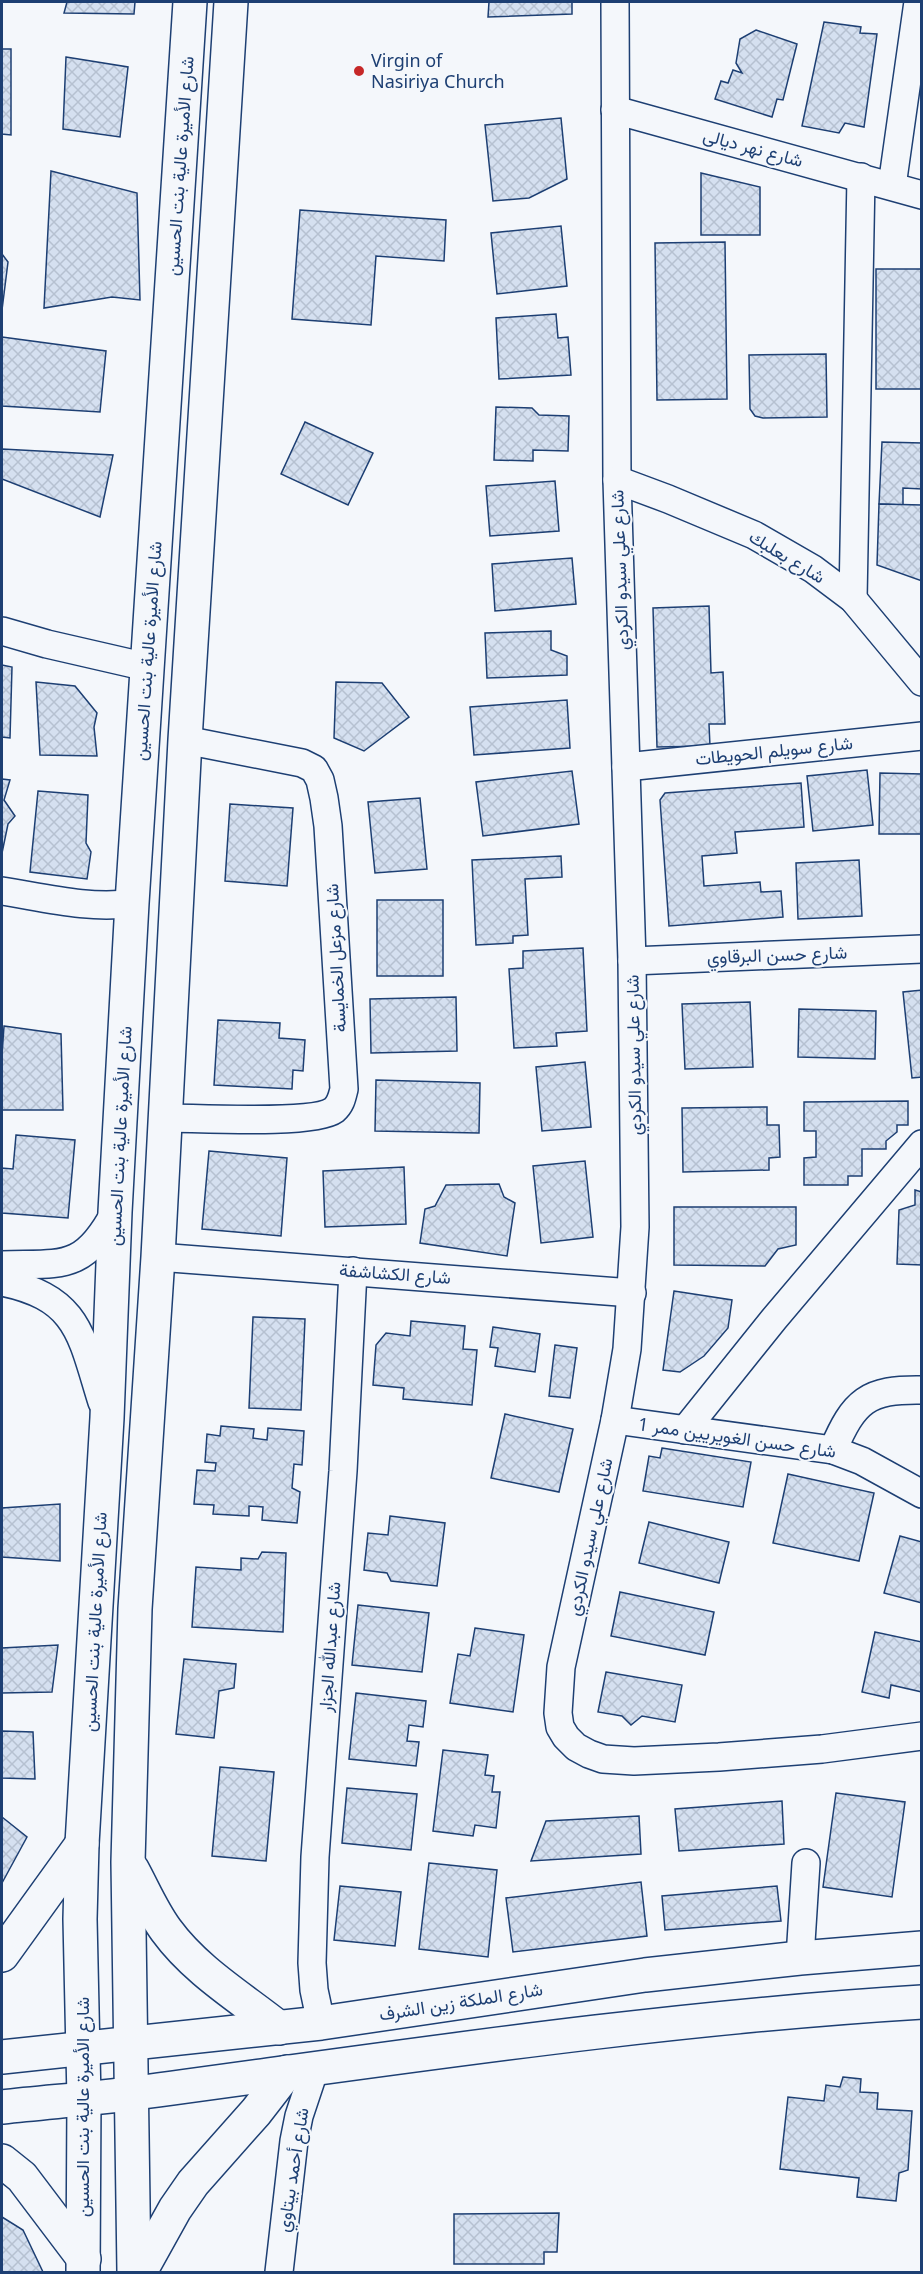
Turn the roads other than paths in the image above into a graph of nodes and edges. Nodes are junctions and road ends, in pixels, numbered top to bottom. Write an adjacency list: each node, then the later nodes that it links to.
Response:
1 (190, 2): 12 (main road, شارع الأميرة عالية بنت الحسين)
2 (231, 2): 15 (main road)
3 (615, 2): 5 (street, شارع علي سيدو الكردي)
4 (918, 2): 7 (street)
5 (615, 110): 6 (street, شارع نهر ديالى); 9 (street, شارع علي سيدو الكردي)
6 (861, 177): 7 (street, شارع نهر ديالى); 10 (street)
7 (892, 186): 8 (street, شارع نهر ديالى)
8 (921, 195)
9 (617, 480): 10 (street, شارع بعلبك); 16 (street, شارع علي سيدو الكردي)
10 (853, 599): 13 (street, شارع بعلبك)
11 (2, 631): 12 (street)
12 (147, 667): 19 (main road, شارع الأميرة عالية بنت الحسين)
13 (921, 682)
14 (921, 736): 16 (street, شارع سويلم الحويطات)
15 (185, 740): 17 (main road); 22 (street, شارع مزعل الخمايسة)
16 (626, 767): 21 (street, شارع علي سيدو الكردي)
17 (178, 890): 19 (main road); 22 (main road)
18 (2, 891): 19 (street)
19 (132, 895): 24 (main road, شارع الأميرة عالية بنت الحسين)
20 (921, 949): 21 (street, شارع حسن البرقاوي)
21 (632, 961): 29 (street, شارع علي سيدو الكردي)
22 (166, 1118): 25 (main road)
23 (921, 1144): 33 (street)
24 (115, 1212): 26 (street); 31 (main road, شارع الأميرة عالية بنت الحسين)
25 (158, 1257): 27 (street, شارع الكشاشفة); 38 (main road)
26 (2, 1265)
27 (353, 1271): 29 (street, شارع الكشاشفة); 44 (street, شارع عبدالله الجزار)
28 (2, 1282): 31 (street)
29 (632, 1293): 32 (street, شارع علي سيدو الكردي)
30 (921, 1390): 34 (street)
31 (107, 1418): 37 (main road, شارع الأميرة عالية بنت الحسين)
32 (615, 1420): 33 (street, شارع حسن الغويريين ممر 1); 36 (street, شارع علي سيدو الكردي)
33 (685, 1430): 34 (street, شارع حسن الغويريين ممر 1)
34 (833, 1450): 35 (street, شارع حسن الغويريين ممر 1)
35 (921, 1494)
36 (921, 1736)
37 (82, 1844): 41 (main road); 47 (main road, شارع الأميرة عالية بنت الحسين)
38 (128, 1862): 45 (main road); 46 (main road)
39 (806, 1863): 42 (street)
40 (921, 1945): 42 (main road, شارع الملكة زين الشرف)
41 (2, 1955)
42 (800, 1958): 44 (main road, شارع الملكة زين الشرف)
43 (921, 2002): 49 (main road)
44 (321, 2023): 45 (main road, شارع الملكة زين الشرف)
45 (279, 2028): 46 (main road, شارع الملكة زين الشرف)
46 (132, 2043): 47 (main road, شارع الملكة زين الشرف); 50 (main road)
47 (83, 2048): 48 (main road, شارع الملكة زين الشرف); 51 (main road, شارع الأميرة عالية بنت الحسين)
48 (2, 2057)
49 (301, 2070): 50 (main road); 56 (main road); 57 (street, شارع أحمد بيتاوي)
50 (132, 2093): 51 (main road); 55 (main road)
51 (84, 2099): 52 (main road); 54 (main road, شارع الأميرة عالية بنت الحسين)
52 (2, 2107)
53 (2, 2161): 54 (main road)
54 (84, 2266)
55 (134, 2272)
56 (140, 2272)
57 (279, 2272)

